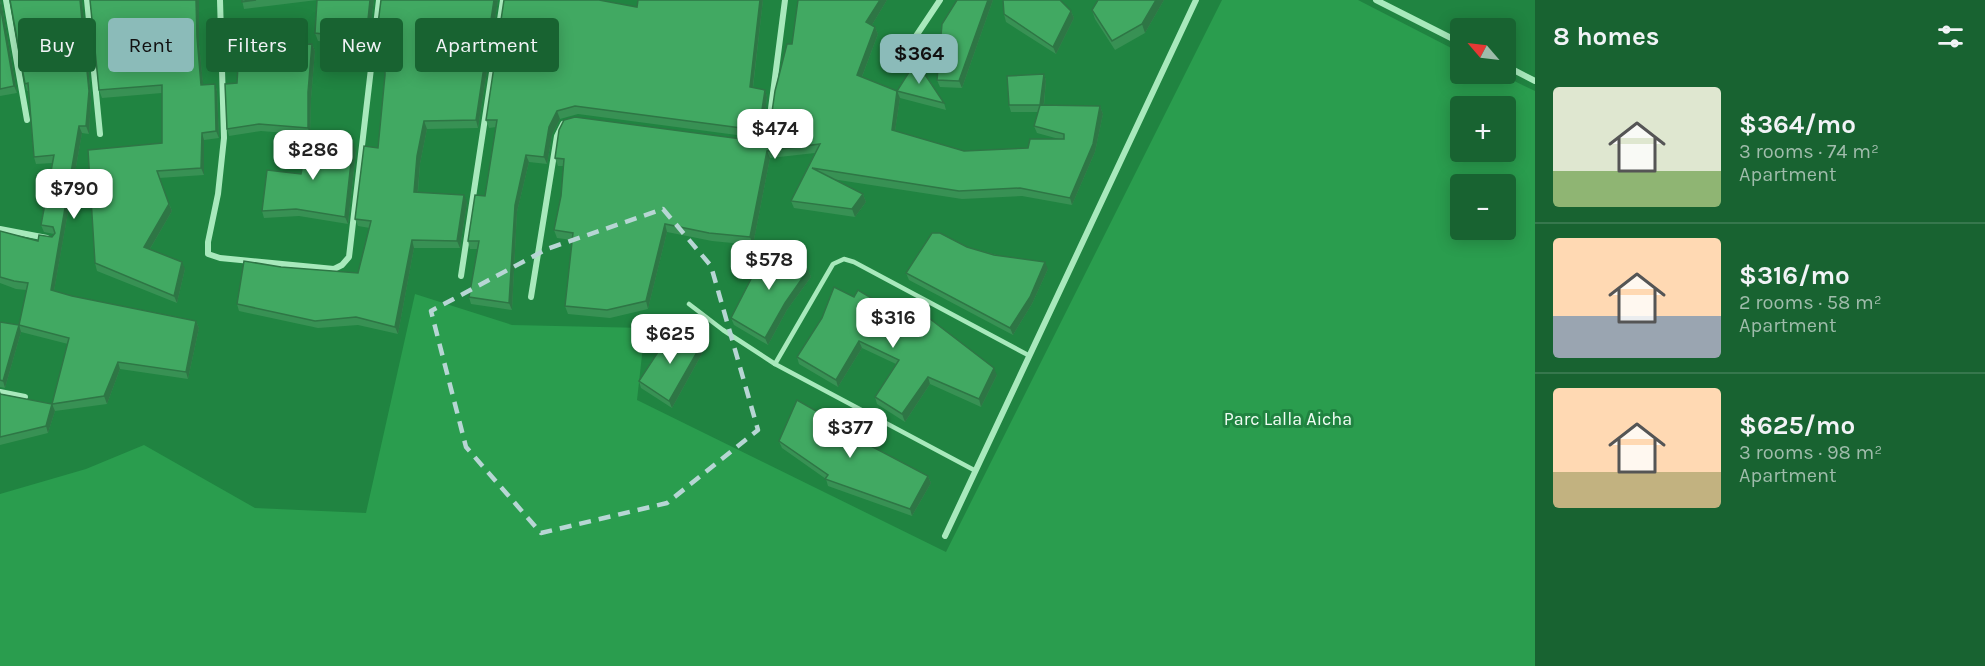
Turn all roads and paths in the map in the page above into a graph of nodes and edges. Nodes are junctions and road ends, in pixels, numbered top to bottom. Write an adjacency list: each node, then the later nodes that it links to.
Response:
1 (6, 0): 14 (street)
2 (87, 0): 16 (street)
3 (220, 0): 4 (street)
4 (379, 0)
5 (503, 0): 20 (street)
6 (785, 0): 17 (street)
7 (940, 0): 11 (street)
8 (1196, 0): 23 (street)
9 (1376, 0): 10 (street)
10 (1450, 37)
11 (914, 39)
12 (1516, 71): 13 (street)
13 (1535, 81)
14 (27, 120)
15 (570, 121): 21 (street)
16 (100, 134)
17 (763, 140)
18 (0, 229): 19 (street)
19 (53, 239)
20 (462, 276)
21 (531, 297)
22 (689, 304): 24 (lane)
23 (1028, 355): 24 (lane); 27 (street)
24 (776, 364): 27 (lane)
25 (0, 392): 26 (street)
26 (25, 397)
27 (974, 470): 28 (street)
28 (945, 536)

